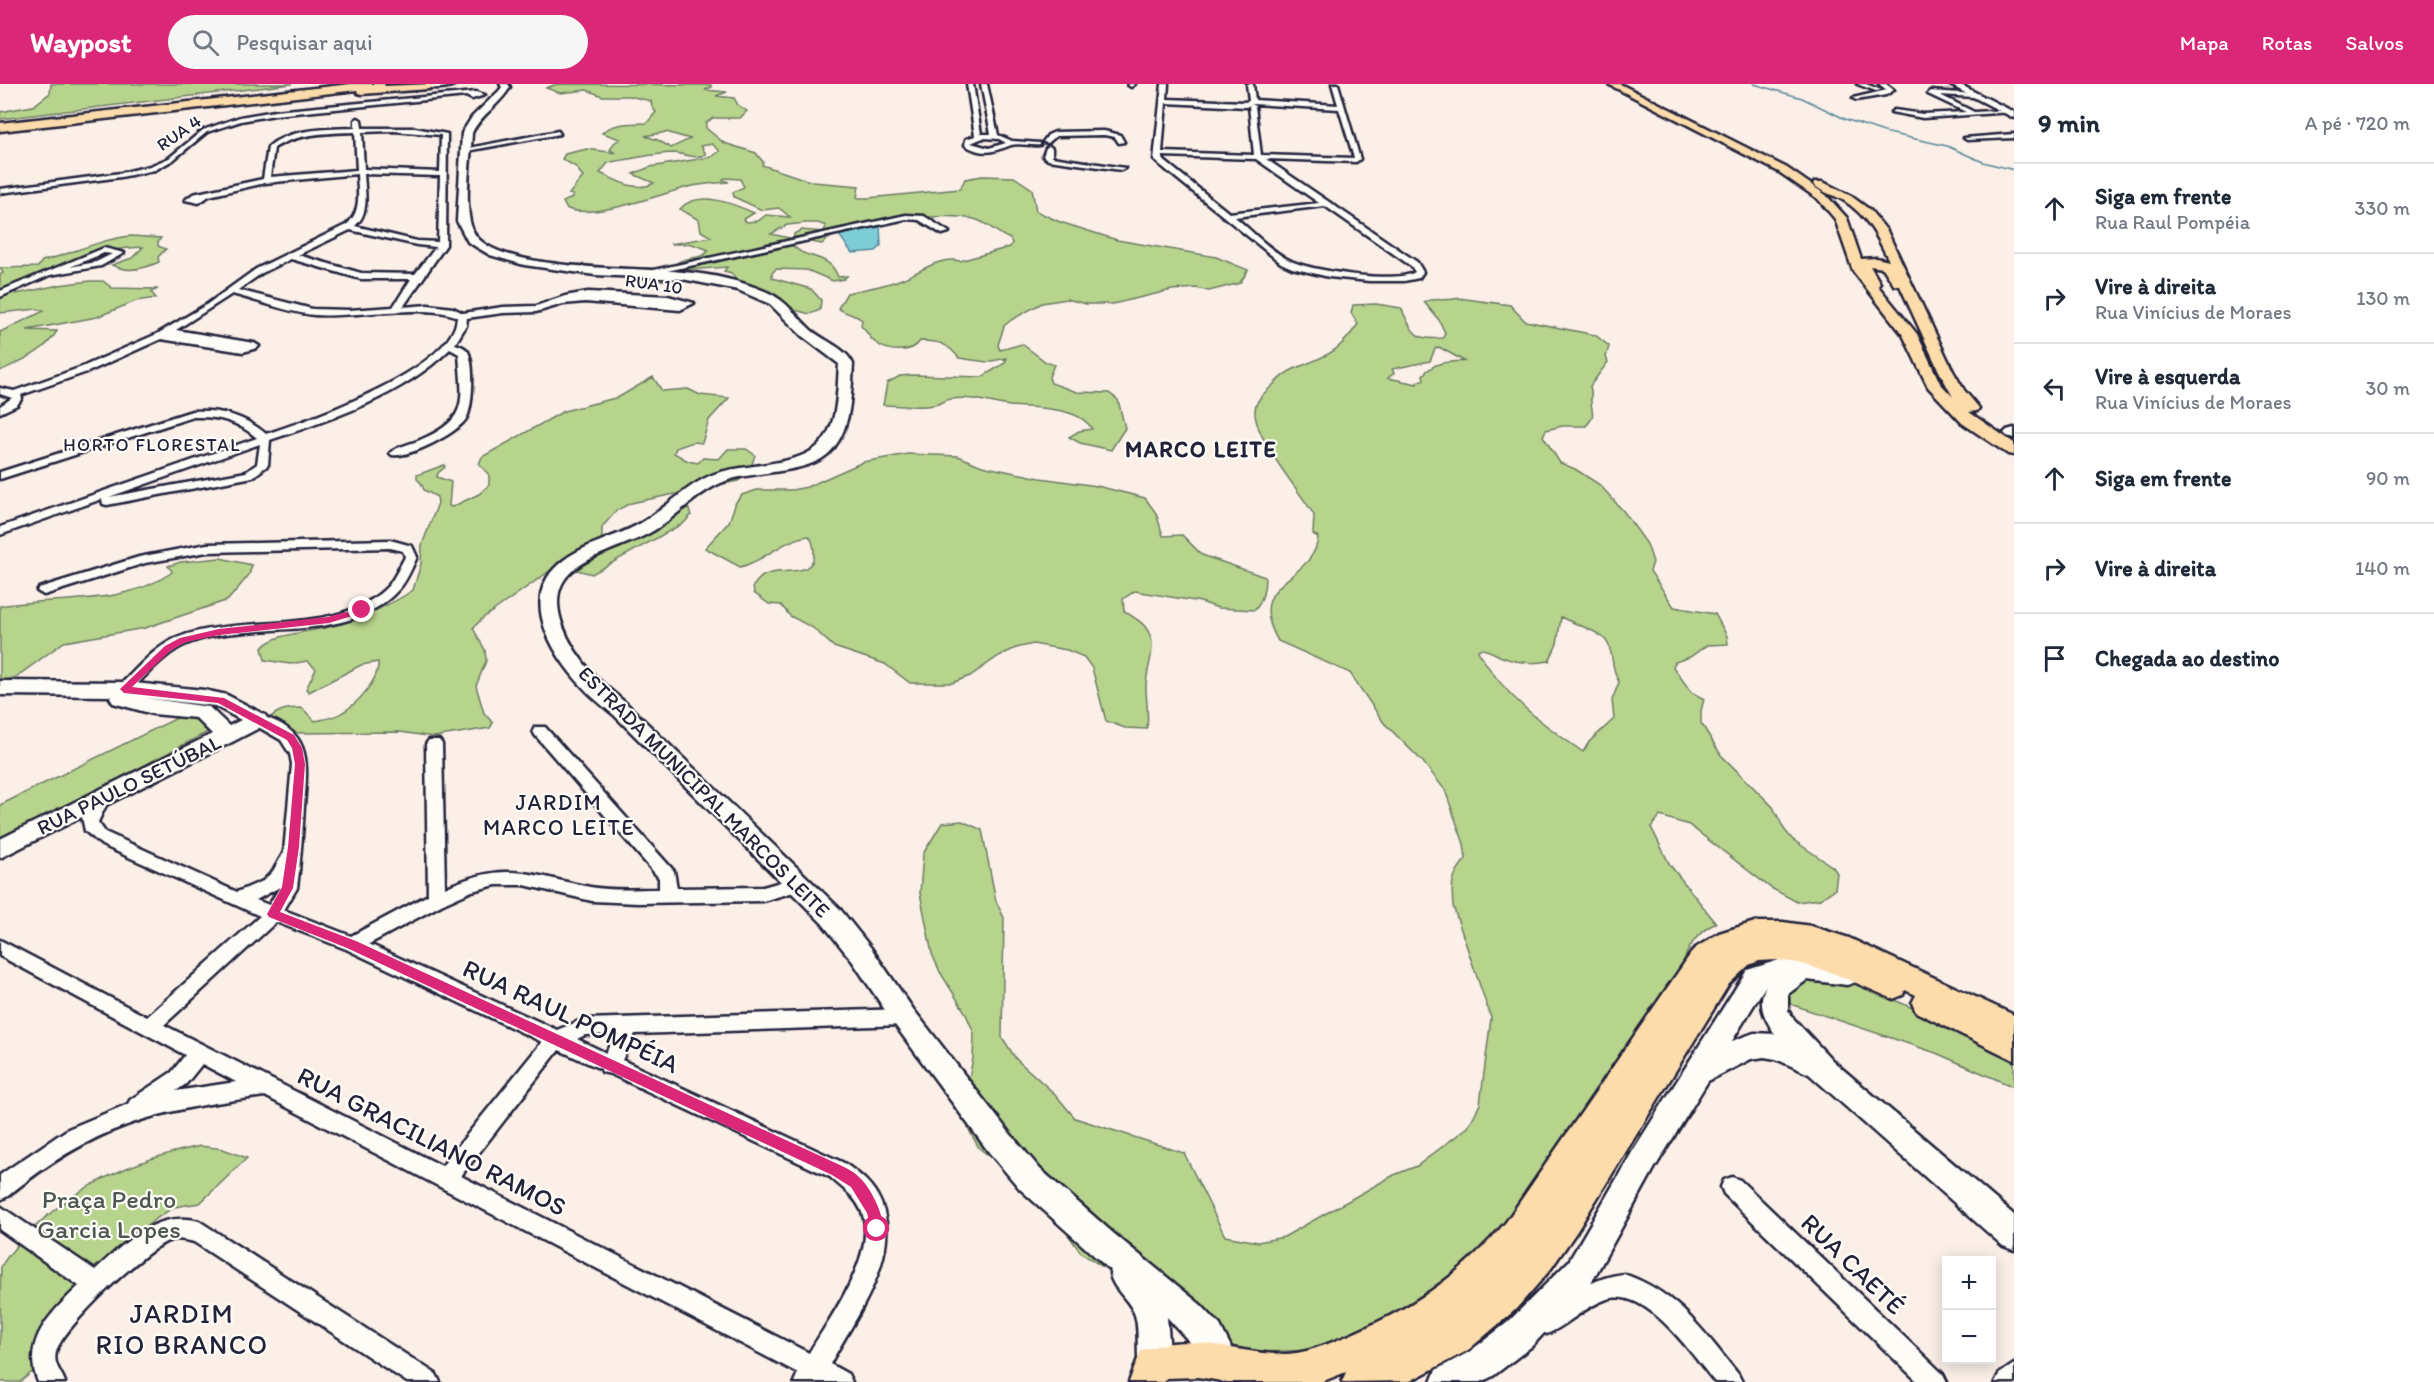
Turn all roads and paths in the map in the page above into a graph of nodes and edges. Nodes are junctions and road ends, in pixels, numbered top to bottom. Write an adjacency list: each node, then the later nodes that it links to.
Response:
1 (355, 84): 36 (highway)
2 (380, 84): 19 (highway)
3 (401, 84): 17 (highway)
4 (452, 84): 17 (street)
5 (504, 84): 6 (street); 46 (street, ESTRADA MUNICIPAL MARCOS LEITE)
6 (509, 84)
7 (969, 84): 20 (street)
8 (984, 84): 21 (street)
9 (1165, 84): 25 (street)
10 (1250, 84): 26 (street)
11 (1335, 84): 28 (street)
12 (1613, 84): 74 (main road)
13 (1619, 84): 70 (main road)
14 (1860, 84): 18 (street)
15 (1952, 84): 23 (street)
16 (1967, 84): 23 (street)
17 (429, 86): 19 (highway)
18 (1880, 87): 24 (street)
19 (292, 94): 36 (highway)
20 (971, 94): 21 (street); 41 (street)
21 (986, 94): 39 (street)
22 (469, 95): 27 (street)
23 (1977, 96): 32 (street); 33 (street)
24 (1856, 98)
25 (1163, 101): 26 (street); 47 (street)
26 (1252, 104): 28 (street); 48 (street)
27 (381, 106): 29 (street); 34 (street)
28 (1343, 107): 48 (street)
29 (339, 110): 30 (street); 30 (street)
30 (298, 111): 53 (street, RUA 4)
31 (1894, 112): 33 (street)
32 (1971, 112)
33 (2012, 112)
34 (369, 113): 35 (street); 35 (street)
35 (357, 120): 37 (street)
36 (0, 125)
37 (359, 130): 50 (street); 51 (street); 52 (street)
38 (558, 133): 46 (street)
39 (995, 136): 41 (street); 44 (street)
40 (2014, 136): 42 (street)
41 (978, 137): 44 (street)
42 (1967, 138)
43 (1120, 142): 45 (street)
44 (1010, 143): 45 (street)
45 (1053, 145): 49 (street)
46 (467, 149): 62 (street, ESTRADA MUNICIPAL MARCOS LEITE)
47 (1158, 154): 48 (street); 56 (street)
48 (1258, 158): 55 (street)
49 (1120, 168)
50 (361, 170): 51 (street); 52 (street); 57 (street)
51 (444, 174): 59 (street)
52 (266, 181): 54 (street)
53 (0, 189)
54 (204, 196)
55 (1326, 204): 56 (street); 56 (street)
56 (1227, 216)
57 (349, 227): 59 (street); 60 (street)
58 (945, 232): 62 (street)
59 (442, 245): 63 (street)
60 (288, 255): 63 (street); 64 (street)
61 (51, 273): 61 (street); 65 (street)
62 (644, 273): 98 (street, ESTRADA MUNICIPAL MARCOS LEITE)
63 (418, 277): 67 (street)
64 (230, 291): 67 (street); 69 (street)
65 (0, 294)
66 (587, 297): 66 (street, RUA 10); 68 (street, RUA 10)
67 (397, 309): 68 (street)
68 (462, 316): 71 (street)
69 (165, 334): 72 (street); 75 (street)
70 (1932, 341): 77 (main road); 77 (main road)
71 (449, 345): 78 (street); 80 (street)
72 (243, 350)
73 (0, 392): 75 (street)
74 (1939, 392): 77 (main road); 81 (main road)
75 (15, 394): 76 (street)
76 (0, 410)
77 (2011, 436): 79 (main road)
78 (265, 439): 82 (street); 83 (street); 83 (street)
79 (2014, 450)
80 (396, 453)
81 (2014, 464)
82 (0, 476)
83 (74, 505): 84 (street)
84 (0, 531)
85 (44, 591): 86 (street)
86 (124, 689): 88 (street); 89 (street)
87 (0, 690): 88 (street)
88 (94, 690): 90 (street)
89 (204, 697): 90 (street); 91 (street)
90 (174, 709): 93 (street)
91 (258, 720): 93 (street, RUA PAULO SETÚBAL); 96 (street)
92 (540, 731): 99 (street)
93 (227, 736): 95 (street, RUA PAULO SETÚBAL)
94 (434, 744): 101 (street)
95 (102, 797): 97 (street, RUA PAULO SETÚBAL); 100 (street, RUA RAUL POMPÉIA)
96 (294, 847): 100 (street); 102 (street)
97 (0, 849)
98 (798, 884): 99 (street); 107 (street, ESTRADA MUNICIPAL MARCOS LEITE)
99 (668, 896): 101 (street)
100 (237, 899): 102 (street, RUA RAUL POMPÉIA)
101 (437, 899): 103 (street)
102 (273, 914): 103 (street, RUA RAUL POMPÉIA); 109 (street)
103 (352, 945): 111 (street, RUA RAUL POMPÉIA)
104 (0, 947): 109 (street, RUA GRACILIANO RAMOS)
105 (1804, 968): 106 (street); 115 (street); 116 (street)
106 (1880, 980): 112 (main road); 134 (main road)
107 (904, 1017): 108 (street); 124 (street, ESTRADA MUNICIPAL MARCOS LEITE)
108 (629, 1026): 111 (street); 114 (street)
109 (149, 1027): 113 (street, RUA GRACILIANO RAMOS)
110 (2014, 1028): 128 (main road)
111 (555, 1040): 114 (street, RUA RAUL POMPÉIA); 119 (street)
112 (2014, 1047)
113 (199, 1053): 117 (street, RUA GRACILIANO RAMOS); 118 (street)
114 (609, 1066): 129 (street, RUA RAUL POMPÉIA)
115 (1823, 1070): 116 (street); 123 (street)
116 (1700, 1071): 126 (street)
117 (266, 1087): 118 (street); 119 (street, RUA GRACILIANO RAMOS)
118 (126, 1113): 121 (street)
119 (445, 1179): 129 (street, RUA GRACILIANO RAMOS)
120 (1732, 1188): 137 (street, RUA CAETÉ)
121 (0, 1189)
122 (0, 1217): 125 (street)
123 (2014, 1235)
124 (1102, 1244): 127 (street, ESTRADA MUNICIPAL MARCOS LEITE); 128 (street, ESTRADA MUNICIPAL MARCOS LEITE)
125 (96, 1284): 131 (street); 132 (street)
126 (1497, 1351): 135 (street); 136 (street)
127 (1150, 1373): 128 (main road)
128 (1227, 1374)
129 (810, 1376): 133 (street, RUA GRACILIANO RAMOS)
130 (2014, 1376): 138 (street)
131 (53, 1382)
132 (428, 1382)
133 (840, 1382)
134 (1360, 1382)
135 (1448, 1382)
136 (1730, 1382)
137 (1935, 1382)
138 (2007, 1382)

